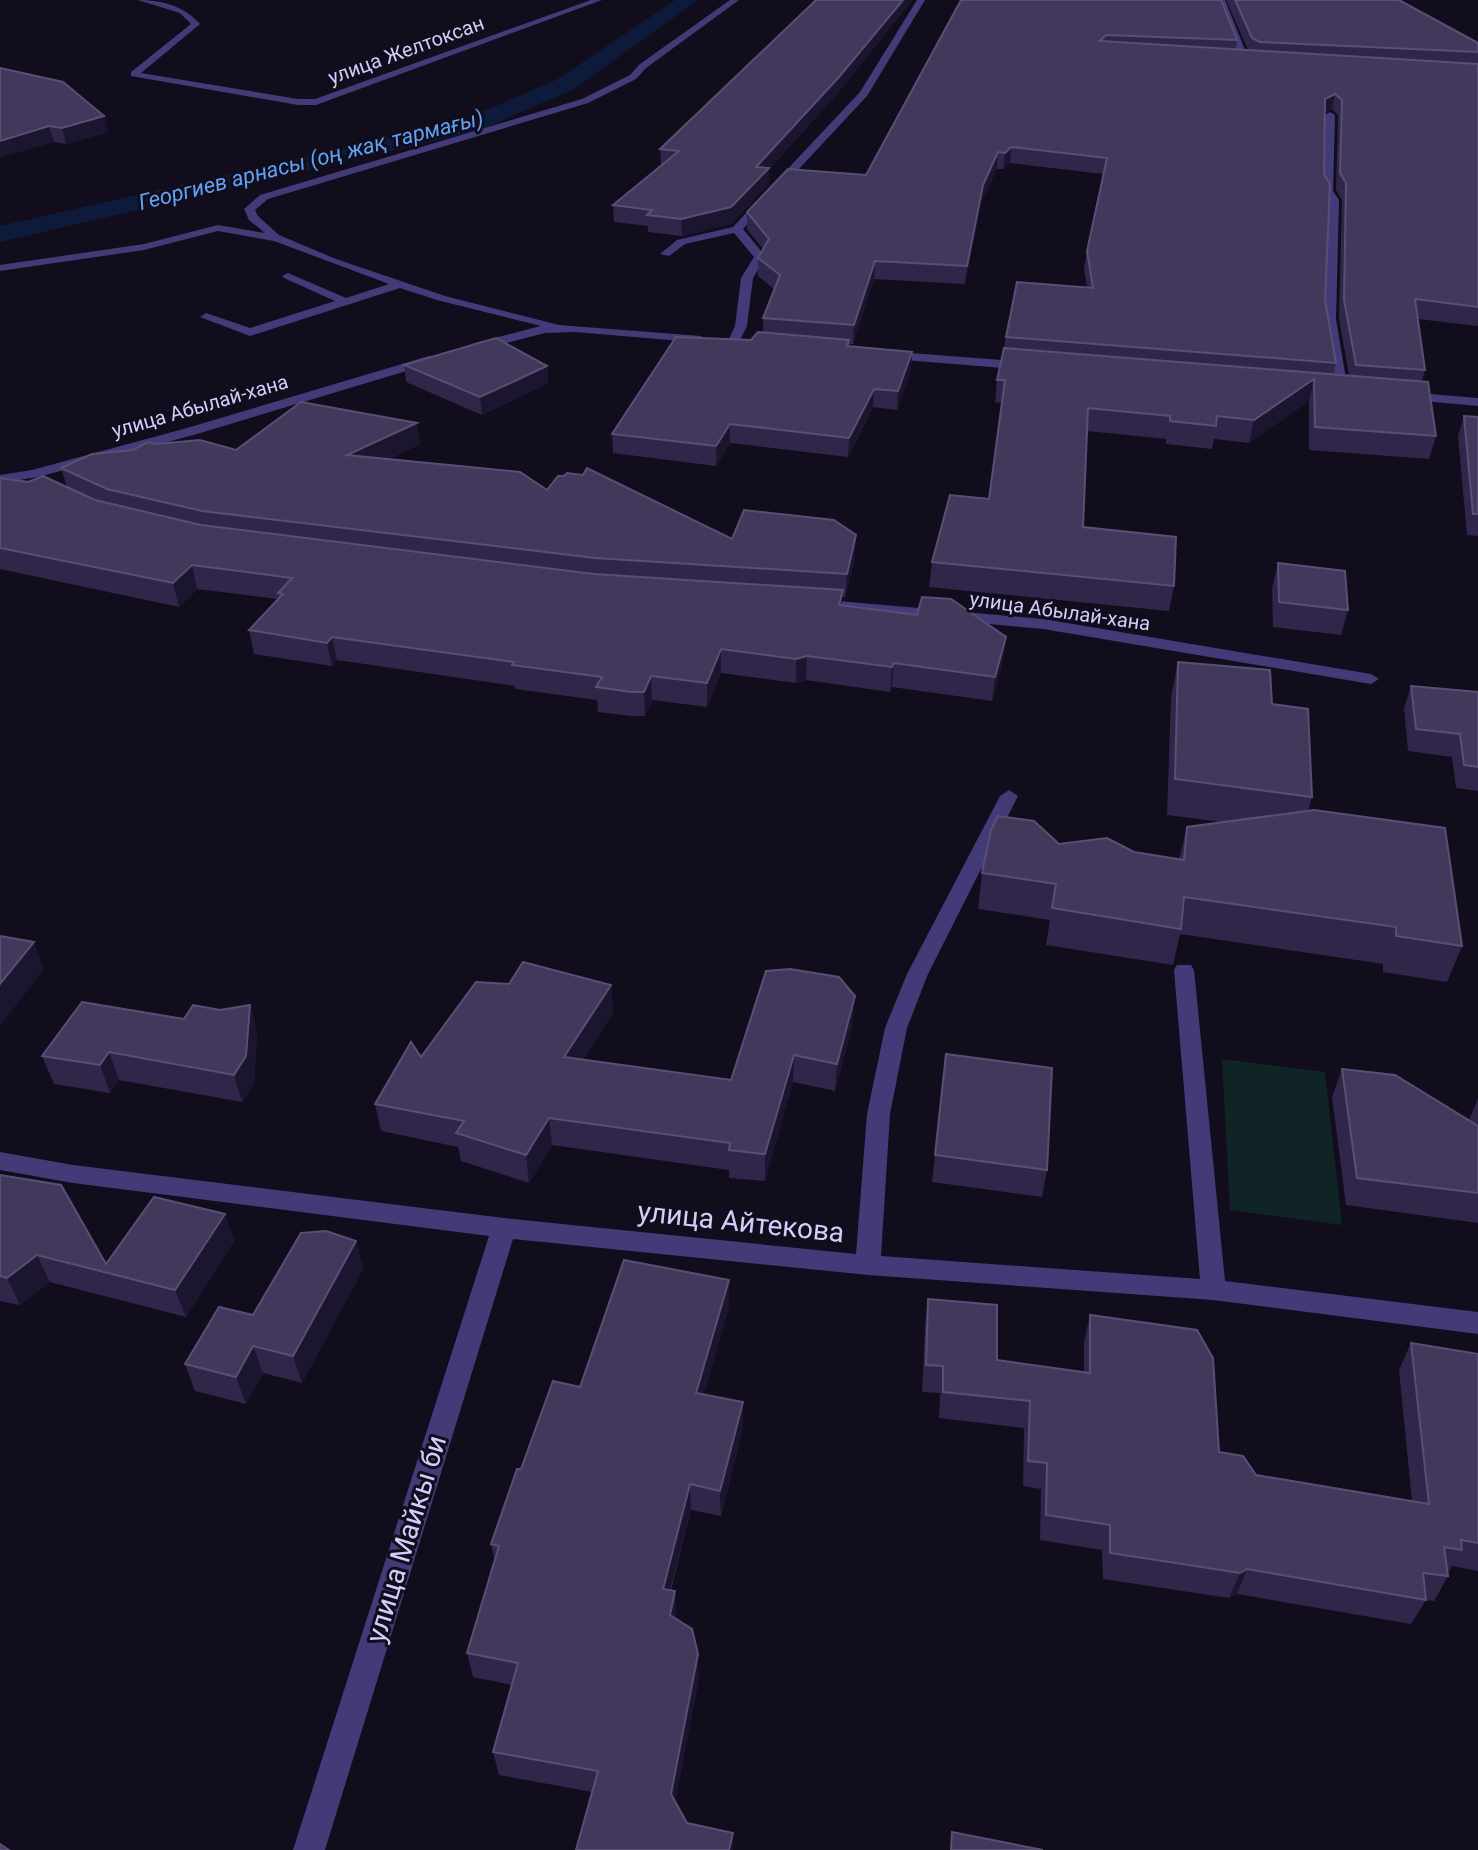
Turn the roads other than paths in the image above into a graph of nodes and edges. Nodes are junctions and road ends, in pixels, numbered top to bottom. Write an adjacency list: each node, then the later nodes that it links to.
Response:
1 (142, 0): 2 (street, улица Желтоксан)
2 (598, 0)
3 (735, 0): 10 (street)
4 (921, 0): 12 (street)
5 (1221, 0): 7 (street)
6 (1234, 61): 7 (street)
7 (1256, 61): 8 (street)
8 (1267, 63)
9 (1330, 115): 28 (street)
10 (239, 213): 11 (street); 13 (street)
11 (218, 228): 13 (street); 15 (street)
12 (737, 229): 14 (street); 21 (street)
13 (277, 238): 17 (street)
14 (665, 254)
15 (0, 268)
16 (288, 276): 18 (street)
17 (400, 284): 18 (street); 20 (street)
18 (346, 302): 19 (street)
19 (206, 317)
20 (562, 329): 21 (street); 23 (street)
21 (733, 343): 22 (street)
22 (749, 344)
23 (464, 350)
24 (873, 354): 26 (street)
25 (436, 357): 32 (street, улица Абылай-хана)
26 (1045, 367)
27 (1326, 390): 28 (street)
28 (1342, 391): 29 (street)
29 (1357, 392)
30 (1387, 395): 31 (street)
31 (1478, 402)
32 (33, 474): 33 (street, улица Абылай-хана); 34 (street)
33 (0, 479)
34 (53, 489)
35 (793, 603): 36 (street, улица Абылай-хана)
36 (1371, 679)
37 (1009, 796): 41 (street)
38 (1184, 970): 42 (street)
39 (0, 1161): 40 (street, улица Айтекова)
40 (504, 1228): 41 (street, улица Айтекова); 44 (street, улица Майкы би)
41 (868, 1265): 42 (street, улица Айтекова)
42 (1213, 1290): 43 (street, улица Айтекова)
43 (1478, 1323)
44 (309, 1850)

